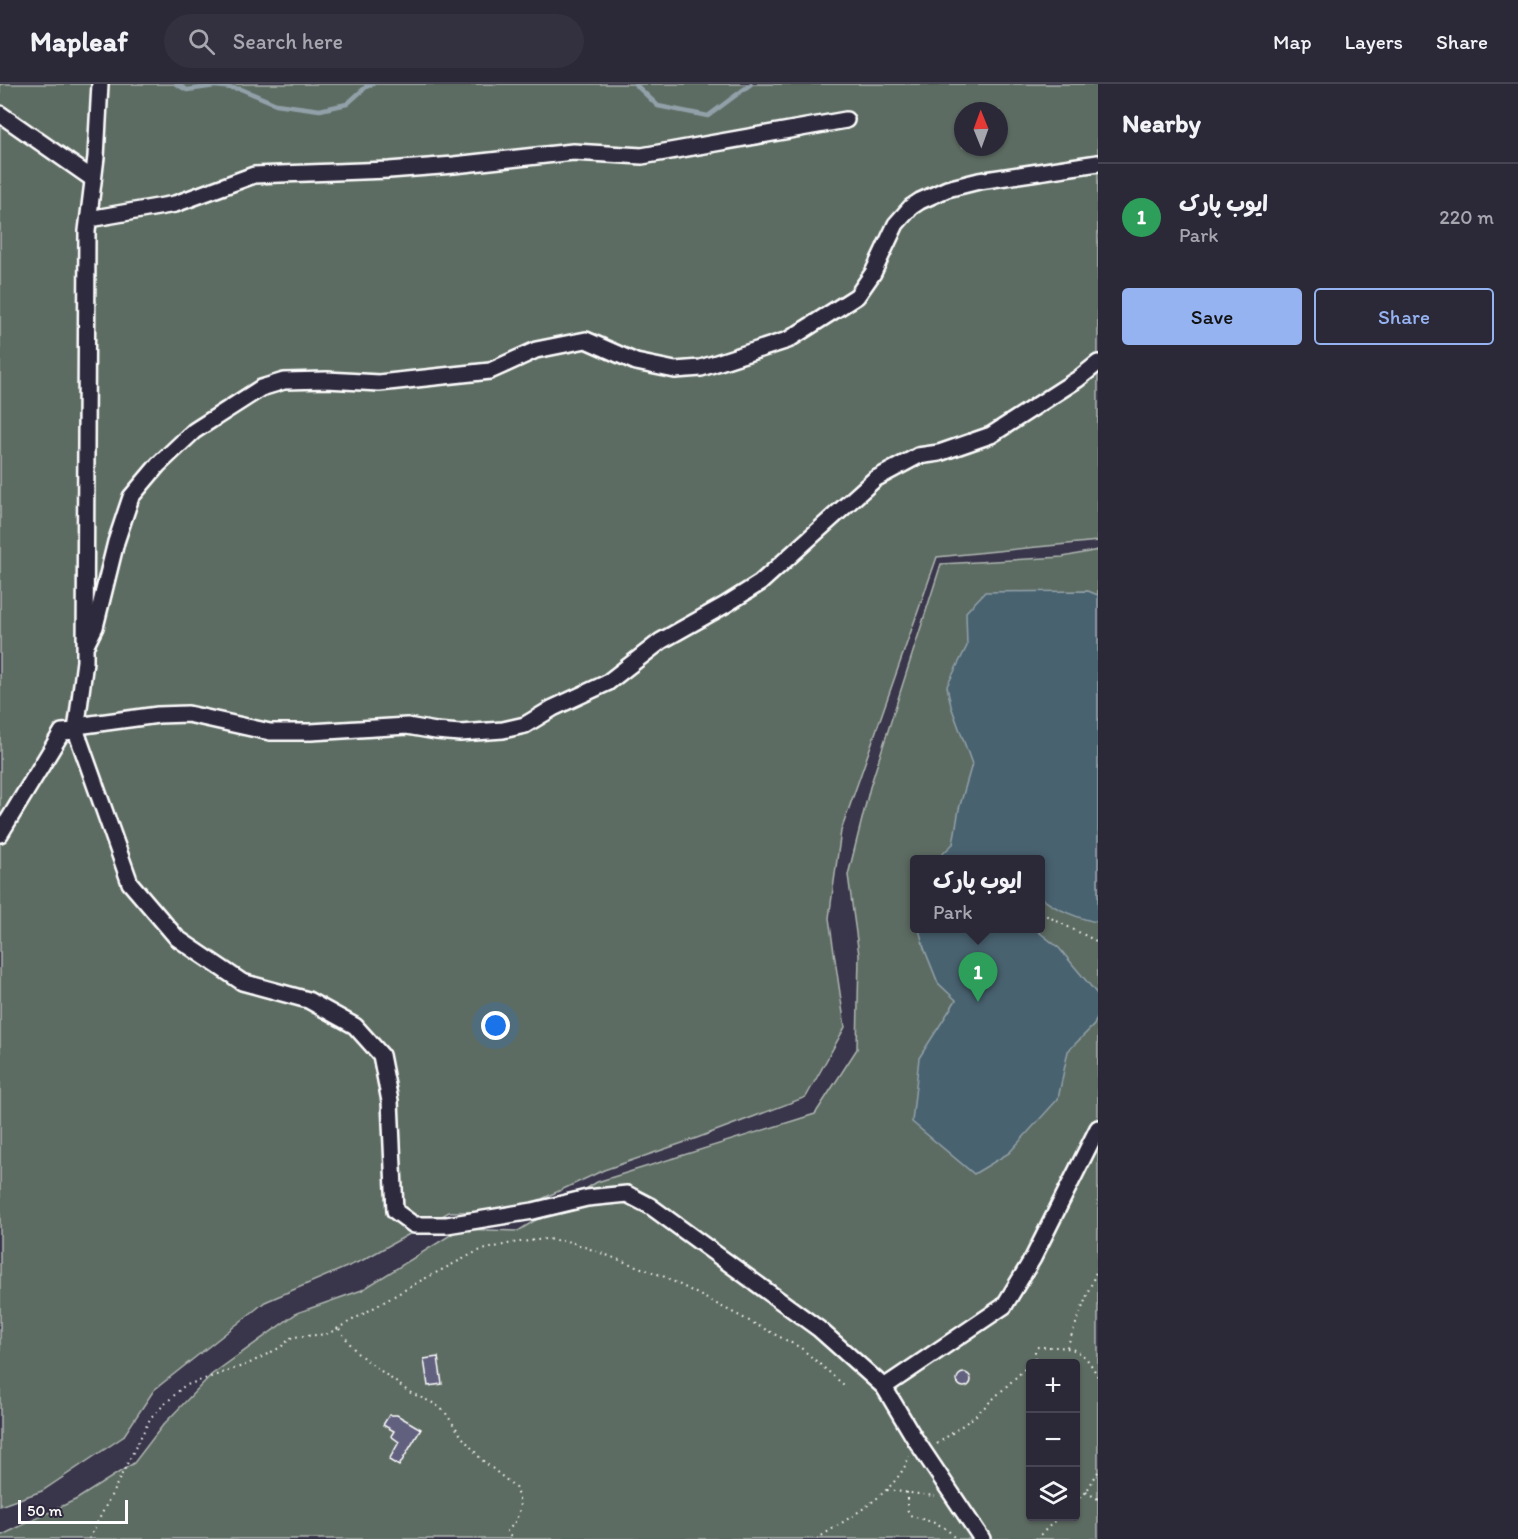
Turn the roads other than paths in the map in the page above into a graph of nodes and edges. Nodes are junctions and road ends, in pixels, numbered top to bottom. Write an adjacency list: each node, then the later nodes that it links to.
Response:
1 (100, 84): 5 (street)
2 (0, 114): 5 (street)
3 (846, 120): 6 (street)
4 (1098, 163): 8 (street)
5 (93, 179): 6 (street)
6 (88, 219): 8 (street)
7 (1098, 363): 9 (street)
8 (85, 645): 9 (street)
9 (77, 729): 10 (street); 12 (street)
10 (0, 834)
11 (1098, 1128): 12 (street)
12 (884, 1387): 13 (street)
13 (982, 1539)

